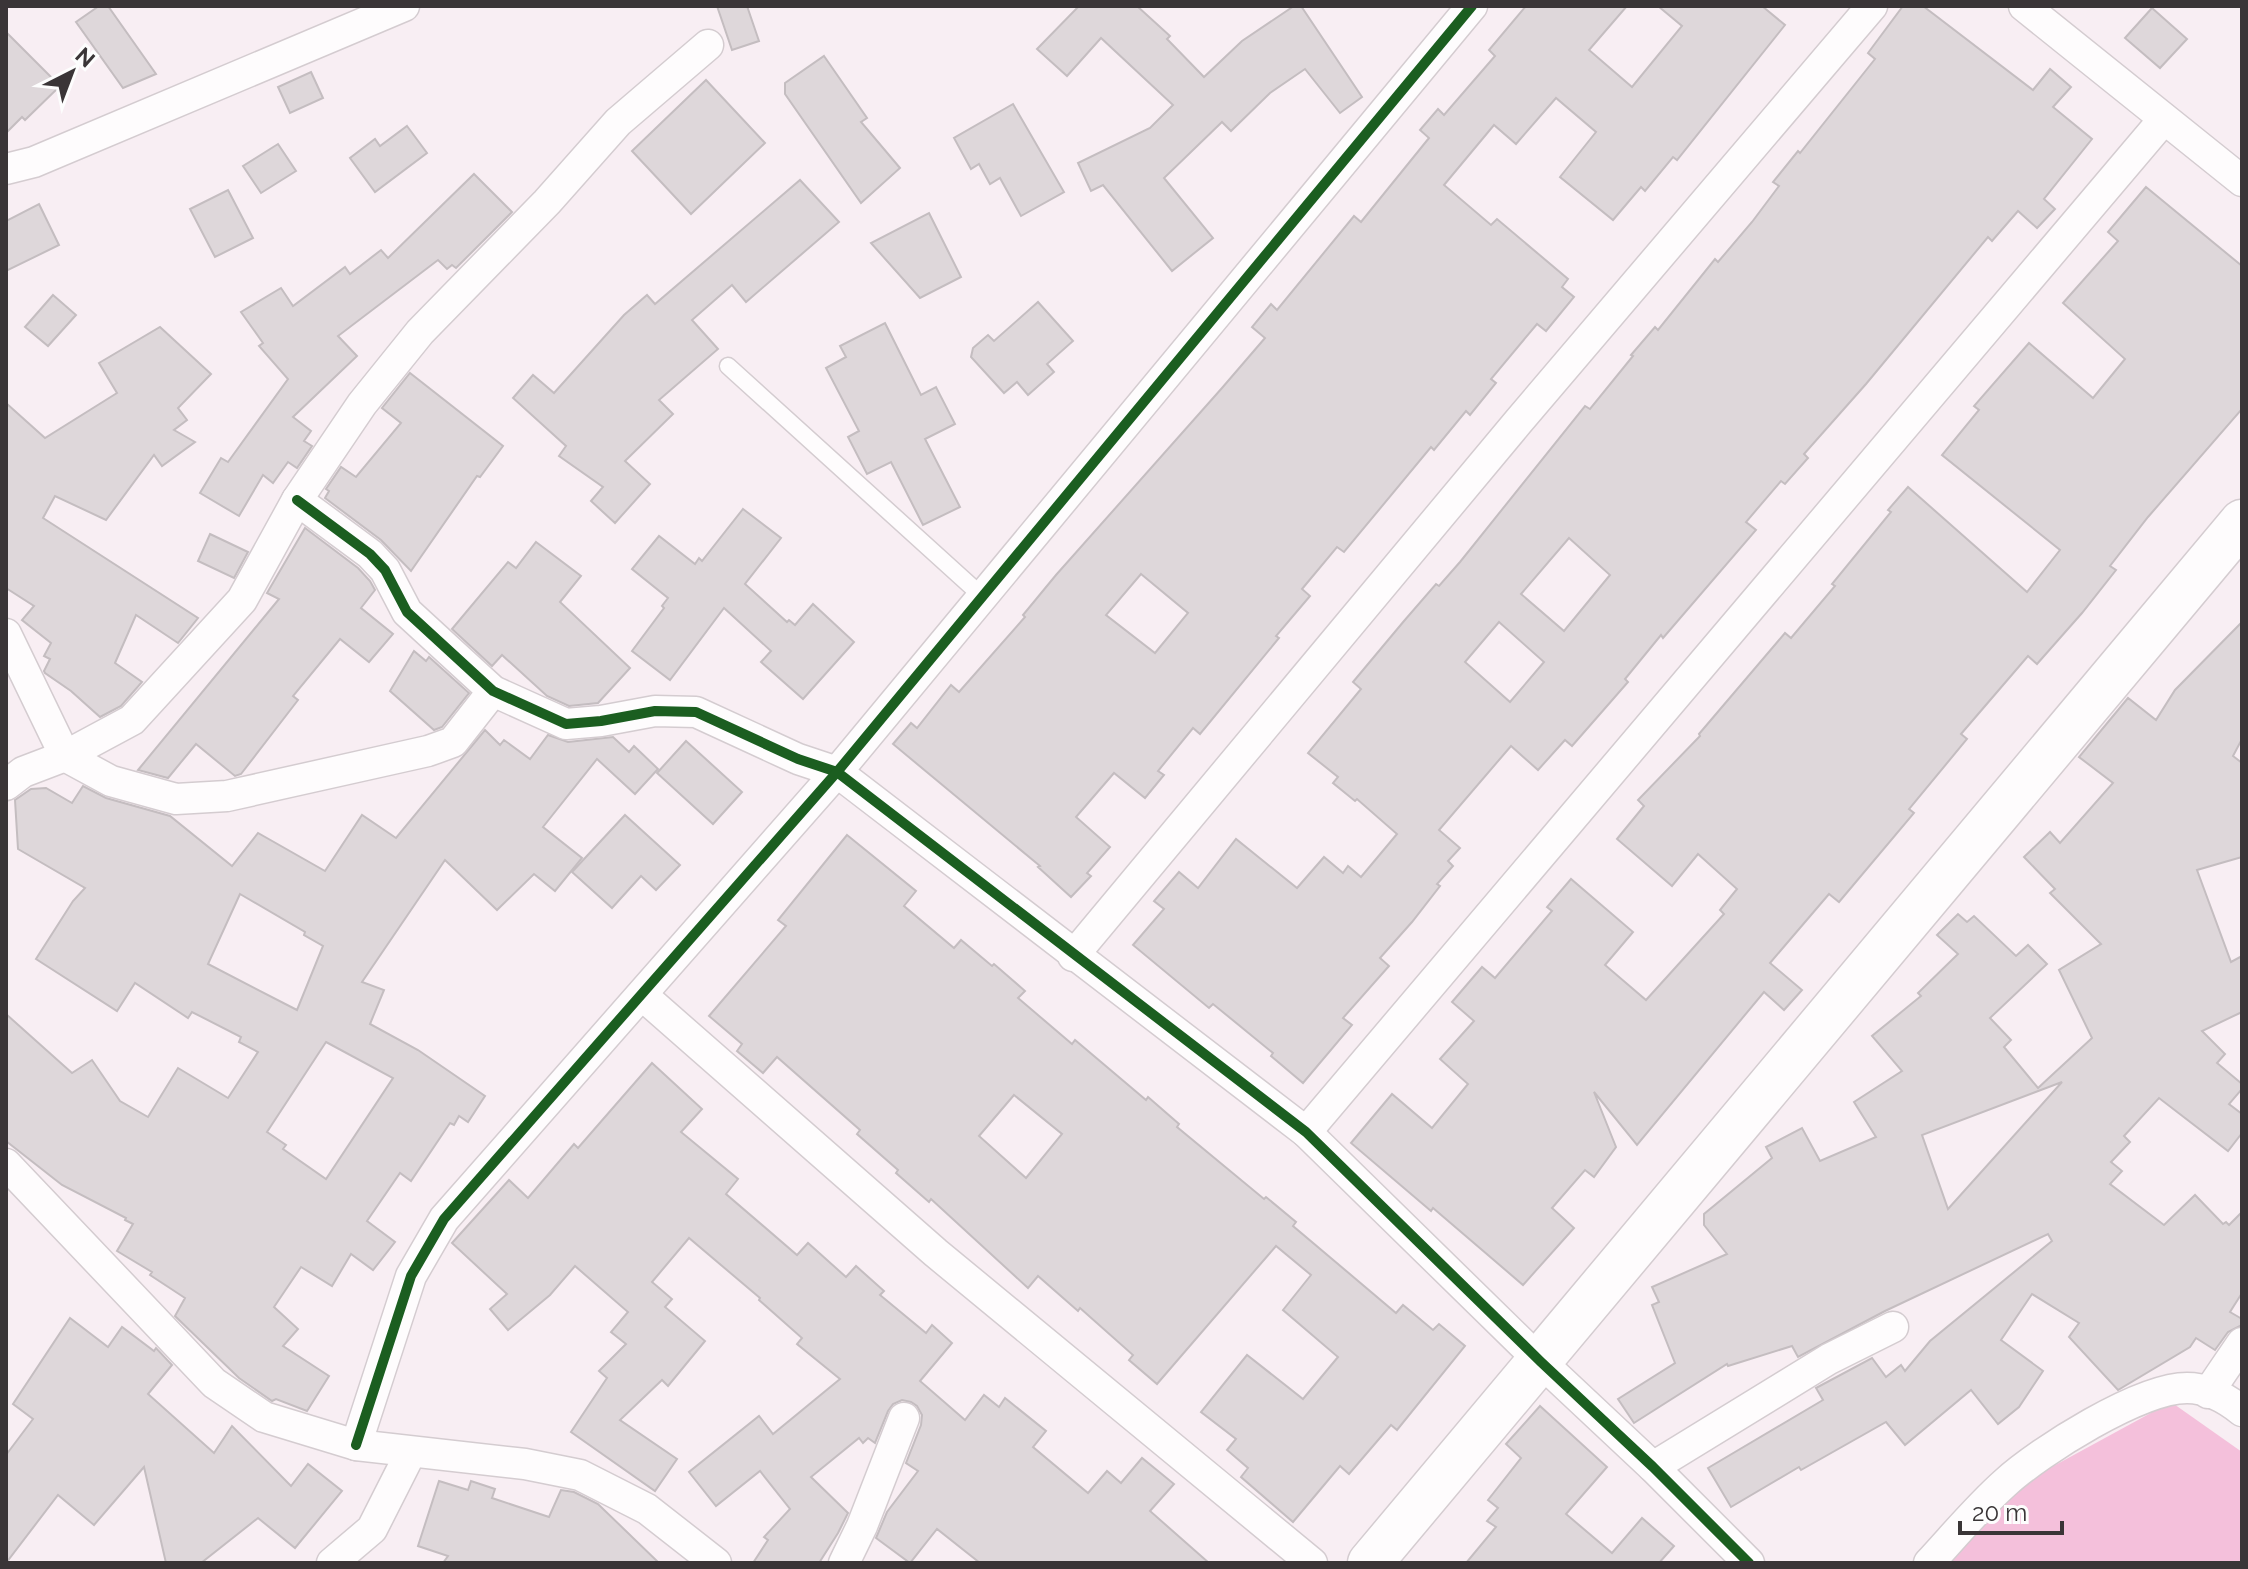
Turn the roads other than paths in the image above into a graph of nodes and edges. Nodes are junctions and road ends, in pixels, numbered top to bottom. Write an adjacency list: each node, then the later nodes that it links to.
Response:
1 (404, 6): 7 (street)
2 (1472, 6): 12 (street)
3 (1872, 6): 18 (street)
4 (2024, 6): 6 (street)
5 (708, 45): 10 (street)
6 (2164, 119): 8 (street); 20 (street)
7 (6, 169)
8 (2242, 181)
9 (728, 366): 12 (lane)
10 (297, 500): 14 (street); 15 (street)
11 (2242, 522): 24 (street)
12 (983, 597): 16 (street)
13 (6, 634): 15 (street)
14 (493, 691): 15 (street); 16 (street)
15 (65, 756): 17 (street)
16 (837, 772): 18 (street); 19 (street)
17 (6, 785)
18 (1073, 956): 20 (street)
19 (642, 995): 28 (street); 34 (street)
20 (1306, 1132): 24 (street)
21 (6, 1164): 28 (street)
22 (1893, 1327): 30 (street)
23 (2242, 1343): 25 (street)
24 (1541, 1362): 30 (street); 35 (street)
25 (2208, 1393): 26 (street); 37 (street)
26 (2242, 1411)
27 (904, 1418): 33 (street)
28 (356, 1445): 29 (street)
29 (411, 1452): 31 (street); 32 (street)
30 (1653, 1467): 36 (street)
31 (332, 1563)
32 (716, 1563)
33 (844, 1563)
34 (1312, 1563)
35 (1370, 1563)
36 (1749, 1563)
37 (1929, 1563)

